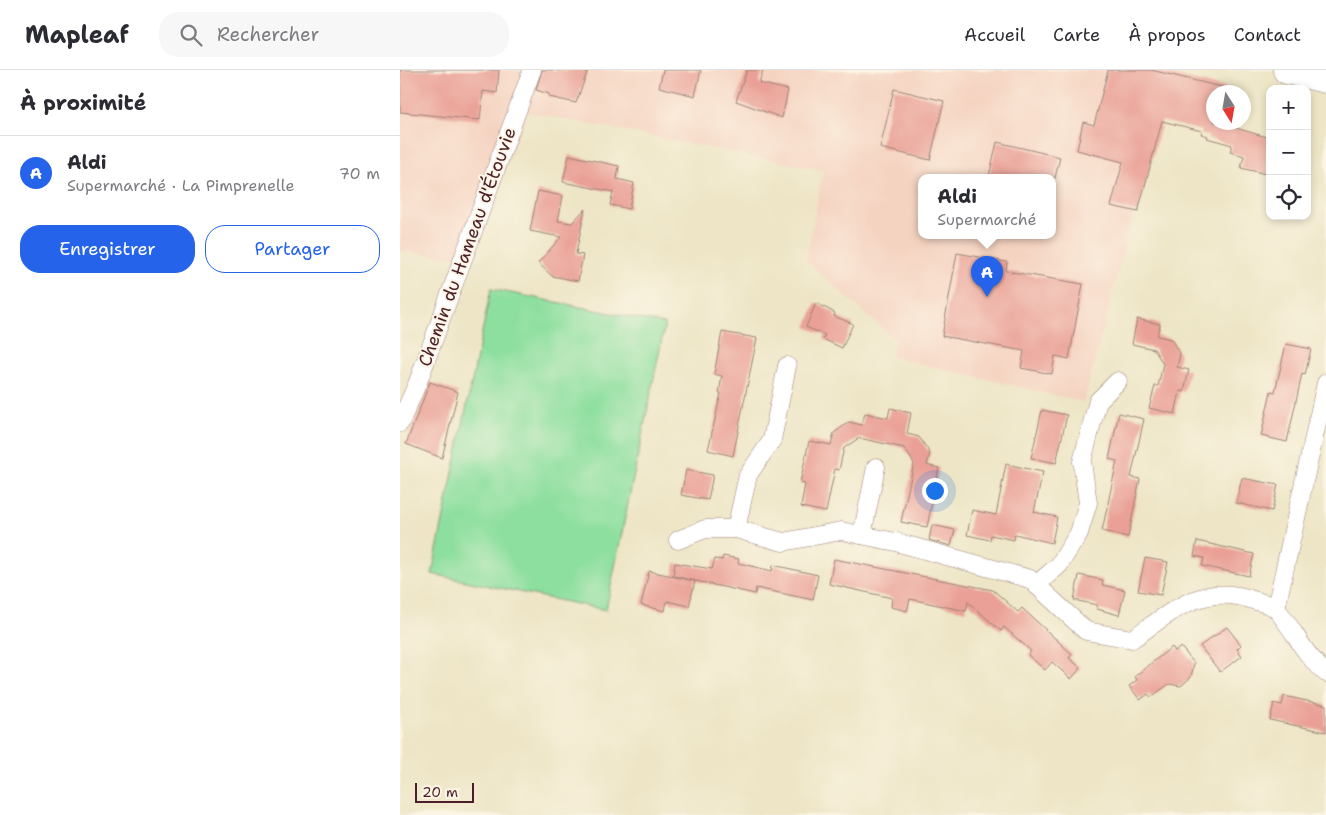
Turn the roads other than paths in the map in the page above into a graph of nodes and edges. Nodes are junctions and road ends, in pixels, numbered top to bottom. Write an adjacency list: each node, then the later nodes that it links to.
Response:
1 (532, 70): 7 (street, Chemin du Hameau d'Étouvie)
2 (1287, 70): 3 (main road)
3 (1326, 79)
4 (787, 366): 10 (street)
5 (1118, 381): 13 (street)
6 (1326, 383): 8 (street)
7 (400, 423)
8 (1321, 430): 14 (street)
9 (876, 467): 11 (street)
10 (736, 529): 11 (street); 12 (street)
11 (862, 535): 13 (street)
12 (678, 540)
13 (1036, 586): 14 (street)
14 (1276, 608): 15 (street)
15 (1326, 673)

